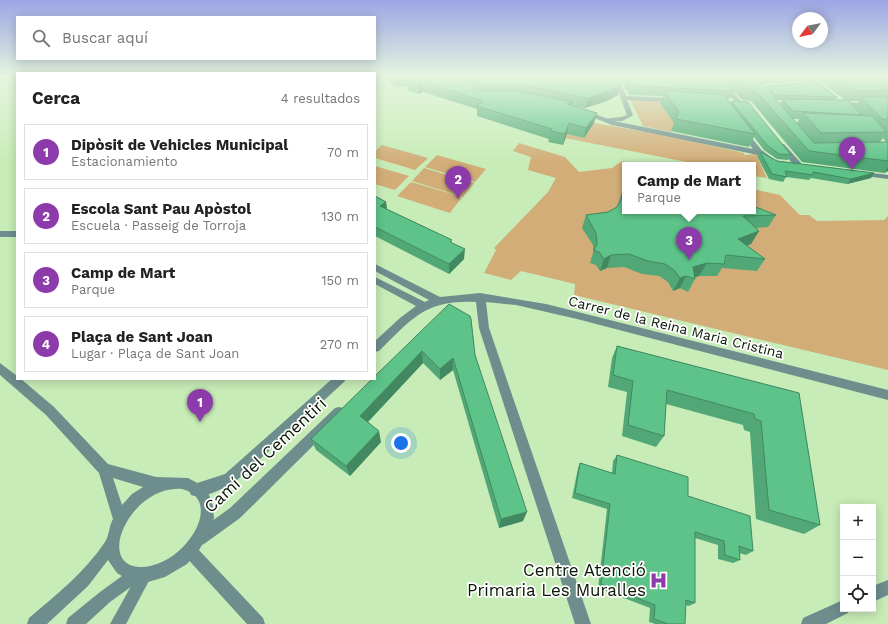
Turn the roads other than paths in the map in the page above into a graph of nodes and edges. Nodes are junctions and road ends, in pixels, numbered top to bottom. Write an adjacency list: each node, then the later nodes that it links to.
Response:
1 (626, 105): 5 (street)
2 (845, 105): 4 (street)
3 (573, 109): 5 (street)
4 (855, 115)
5 (605, 120): 8 (street)
6 (738, 124): 8 (street)
7 (778, 140): 8 (street)
8 (760, 153)
9 (853, 172): 10 (street)
10 (885, 176)
11 (0, 234): 12 (street)
12 (16, 234)
13 (376, 268): 16 (street)
14 (376, 281): 17 (street)
15 (480, 297): 16 (street, Carrer de la Reina Maria Cristina); 21 (street, Carrer de la Reina Maria Cristina); 37 (street)
16 (442, 305): 17 (street)
17 (424, 306): 18 (street)
18 (376, 347)
19 (0, 368): 23 (street)
20 (339, 380): 25 (street, Camí del Cementiri)
21 (888, 395)
22 (345, 406): 28 (street, Camí del Cementiri)
23 (104, 469): 24 (street); 26 (street)
24 (164, 484): 25 (street); 26 (street)
25 (196, 490): 28 (street)
26 (120, 519): 27 (street)
27 (112, 544): 29 (street); 33 (street)
28 (195, 545): 29 (street); 36 (street)
29 (140, 575): 34 (street); 35 (street)
30 (888, 587): 31 (street)
31 (876, 593)
32 (840, 609): 38 (street)
33 (35, 624)
34 (74, 624)
35 (118, 624)
36 (257, 624)
37 (583, 624)
38 (809, 624)

